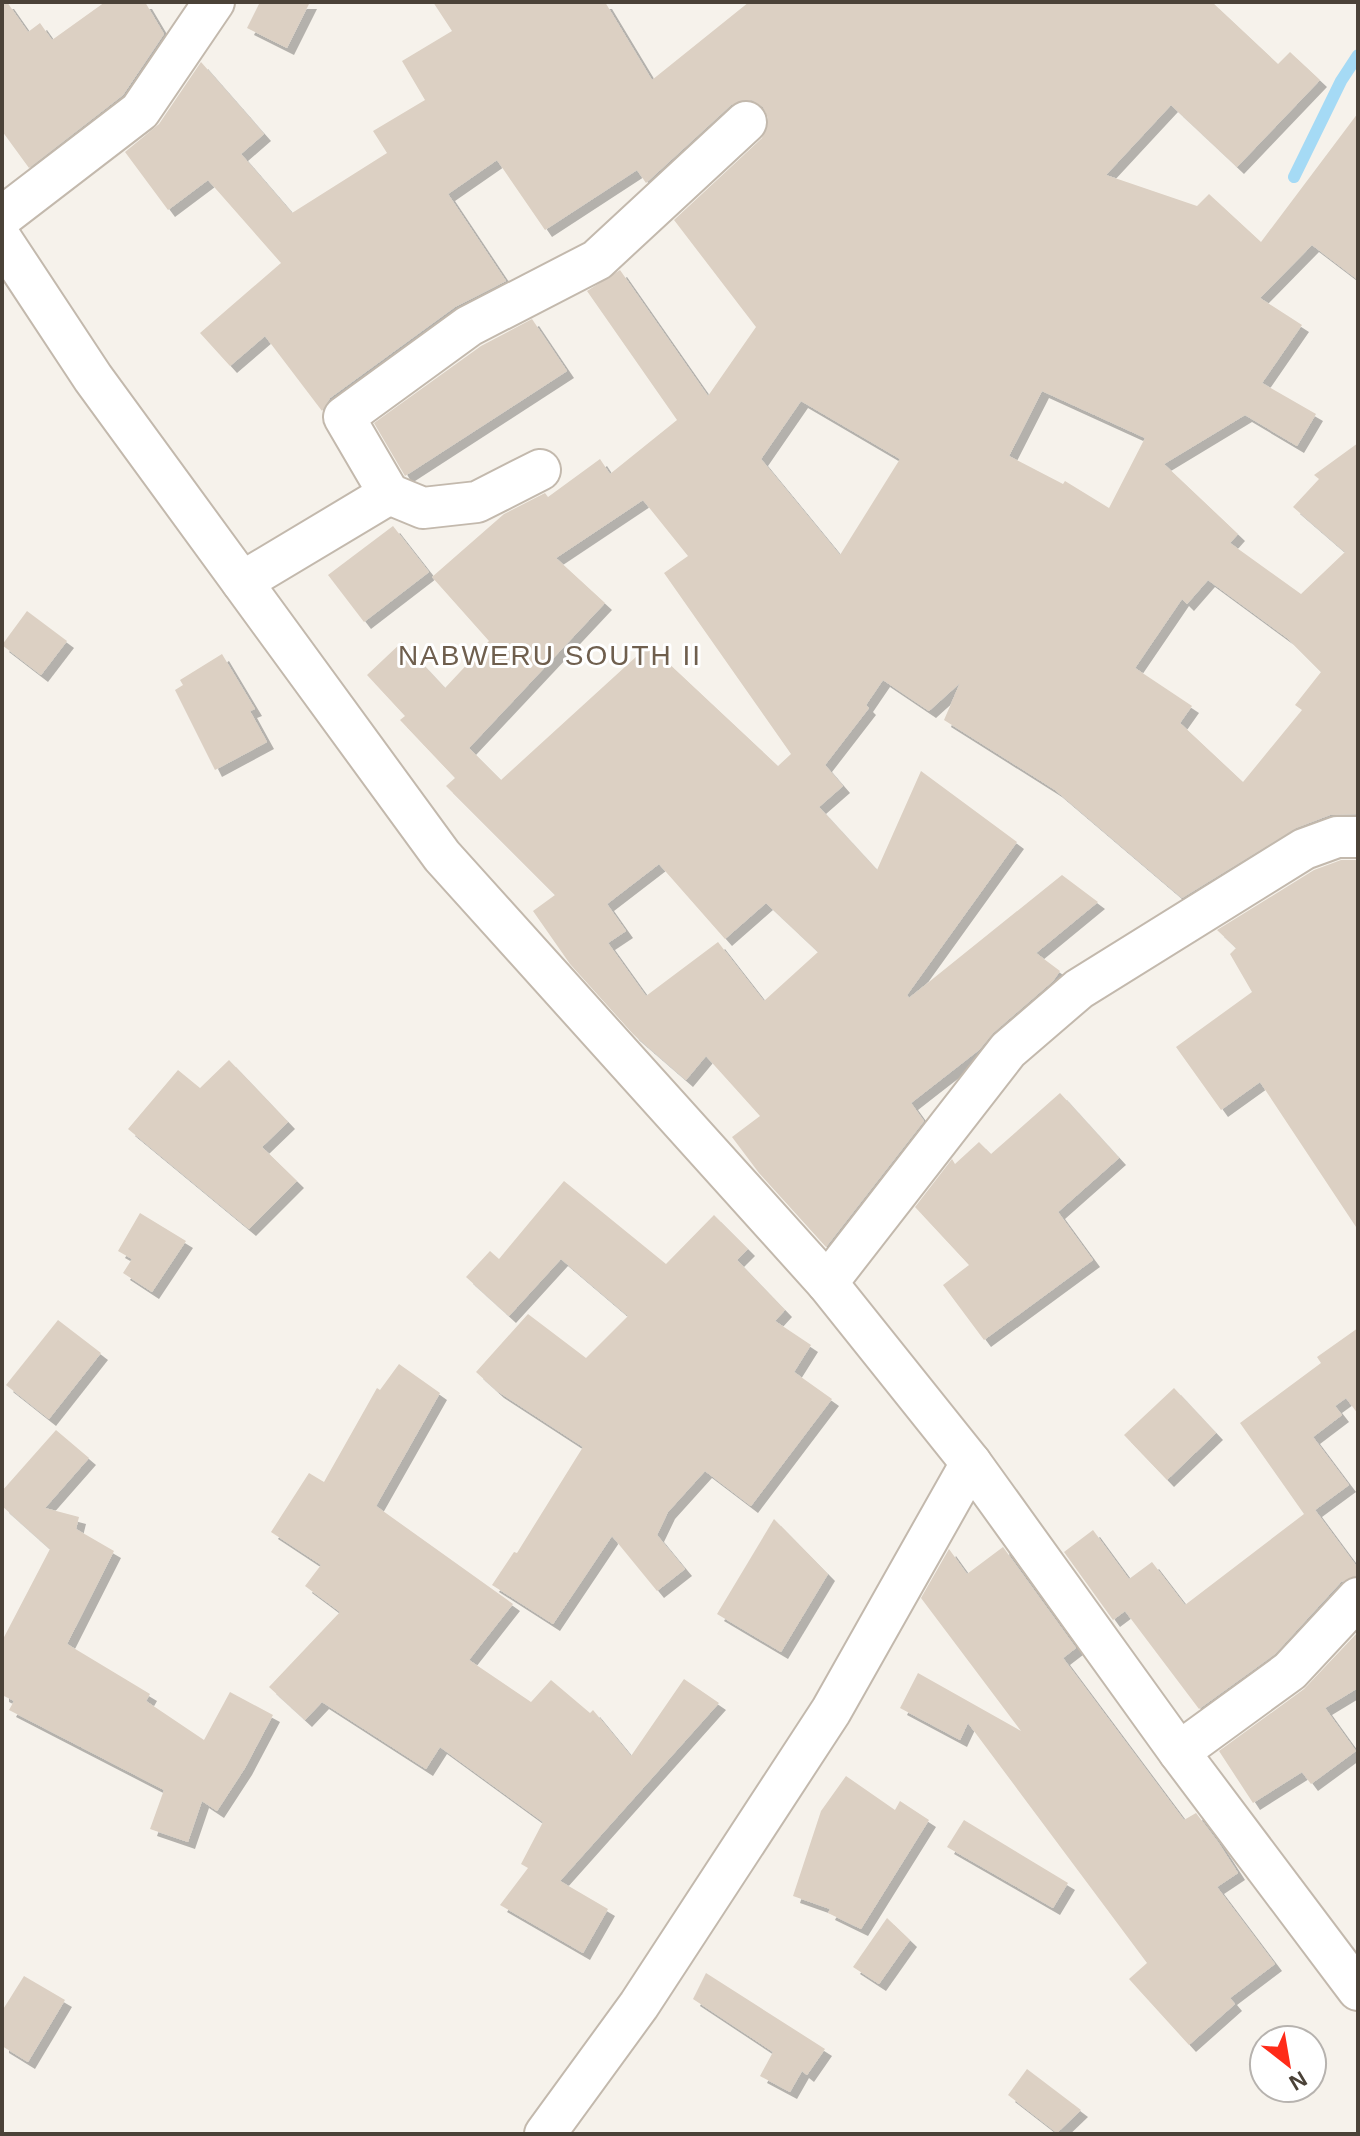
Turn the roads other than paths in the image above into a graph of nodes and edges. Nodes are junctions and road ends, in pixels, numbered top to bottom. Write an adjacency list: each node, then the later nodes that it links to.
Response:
1 (214, 2): 3 (street)
2 (746, 122): 6 (street)
3 (2, 217)
4 (2, 240): 7 (street)
5 (540, 470): 6 (street)
6 (389, 494): 7 (street)
7 (242, 582): 9 (street)
8 (1358, 837): 9 (street)
9 (827, 1283): 10 (street)
10 (971, 1463): 12 (street); 14 (street)
11 (1358, 1598): 12 (street)
12 (1179, 1752): 13 (street)
13 (1358, 1990)
14 (545, 2134)

